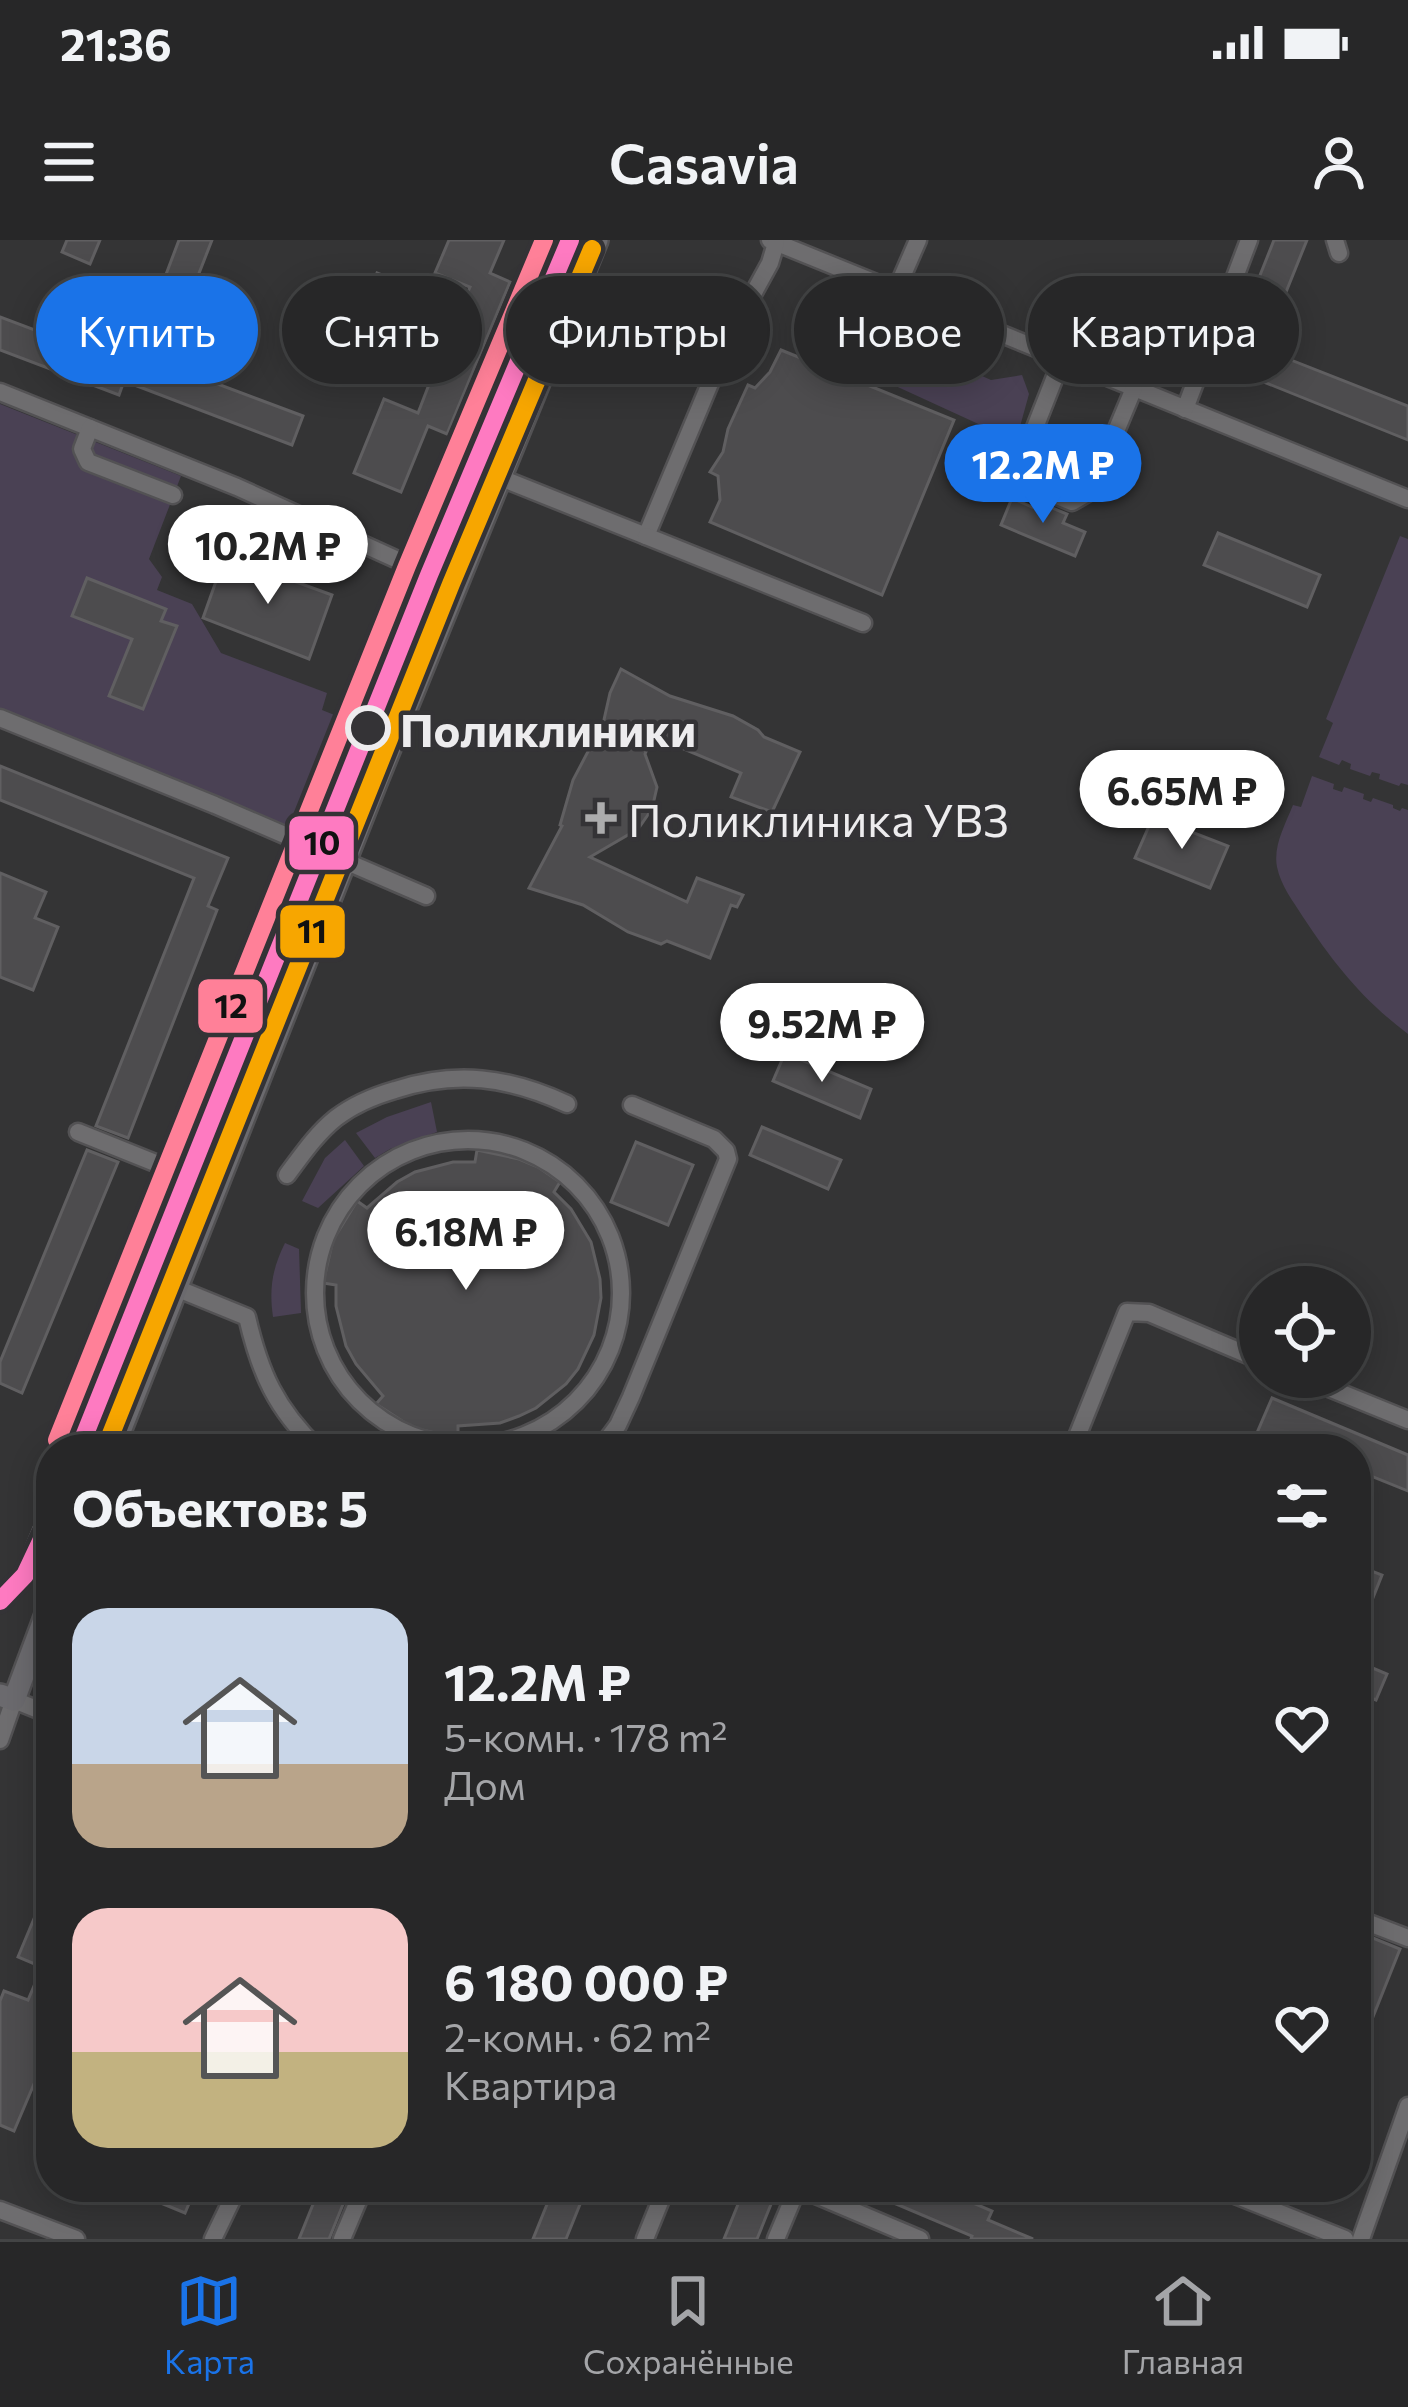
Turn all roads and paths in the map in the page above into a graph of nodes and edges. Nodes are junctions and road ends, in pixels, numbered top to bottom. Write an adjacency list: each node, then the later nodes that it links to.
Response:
1 (597, 240): 13 (main road)
2 (918, 240): 6 (street)
3 (1249, 240): 11 (street)
4 (773, 241): 5 (street); 16 (street)
5 (855, 276)
6 (902, 276)
7 (1052, 384): 9 (street)
8 (1124, 384): 9 (street)
9 (1134, 388): 11 (street)
10 (0, 392): 12 (street)
11 (1185, 409): 15 (street)
12 (90, 428): 14 (street); 17 (street)
13 (501, 478): 16 (street); 17 (main road)
14 (173, 496)
15 (1408, 499)
16 (646, 536): 18 (street)
17 (455, 586): 20 (main road)
18 (863, 623)
19 (0, 718): 20 (street)
20 (346, 860): 21 (street); 26 (main road)
21 (426, 896)
22 (567, 1104): 25 (street)
23 (632, 1105): 36 (street)
24 (78, 1132): 26 (street)
25 (287, 1175)
26 (215, 1186): 27 (main road)
27 (176, 1288): 32 (main road); 33 (street)
28 (1239, 1351): 37 (street)
29 (344, 1385): 34 (street); 35 (street)
30 (1354, 1398): 31 (street)
31 (1408, 1420)
32 (119, 1434)
33 (305, 1434)
34 (408, 1434)
35 (521, 1434)
36 (611, 1434)
37 (1078, 1434)
38 (36, 1633): 39 (main road)
39 (7, 1698): 40 (street); 41 (street)
40 (36, 1709)
41 (0, 1740)
42 (1371, 1924): 43 (street)
43 (1408, 1938)
44 (1408, 2105): 59 (street)
45 (231, 2202): 53 (street)
46 (358, 2202): 54 (street)
47 (660, 2202): 55 (street)
48 (791, 2202): 56 (street)
49 (831, 2202): 57 (street)
50 (1252, 2202): 58 (street)
51 (0, 2210): 52 (street)
52 (76, 2239)
53 (213, 2239)
54 (342, 2239)
55 (645, 2239)
56 (776, 2239)
57 (920, 2239)
58 (1345, 2239)
59 (1361, 2239)

